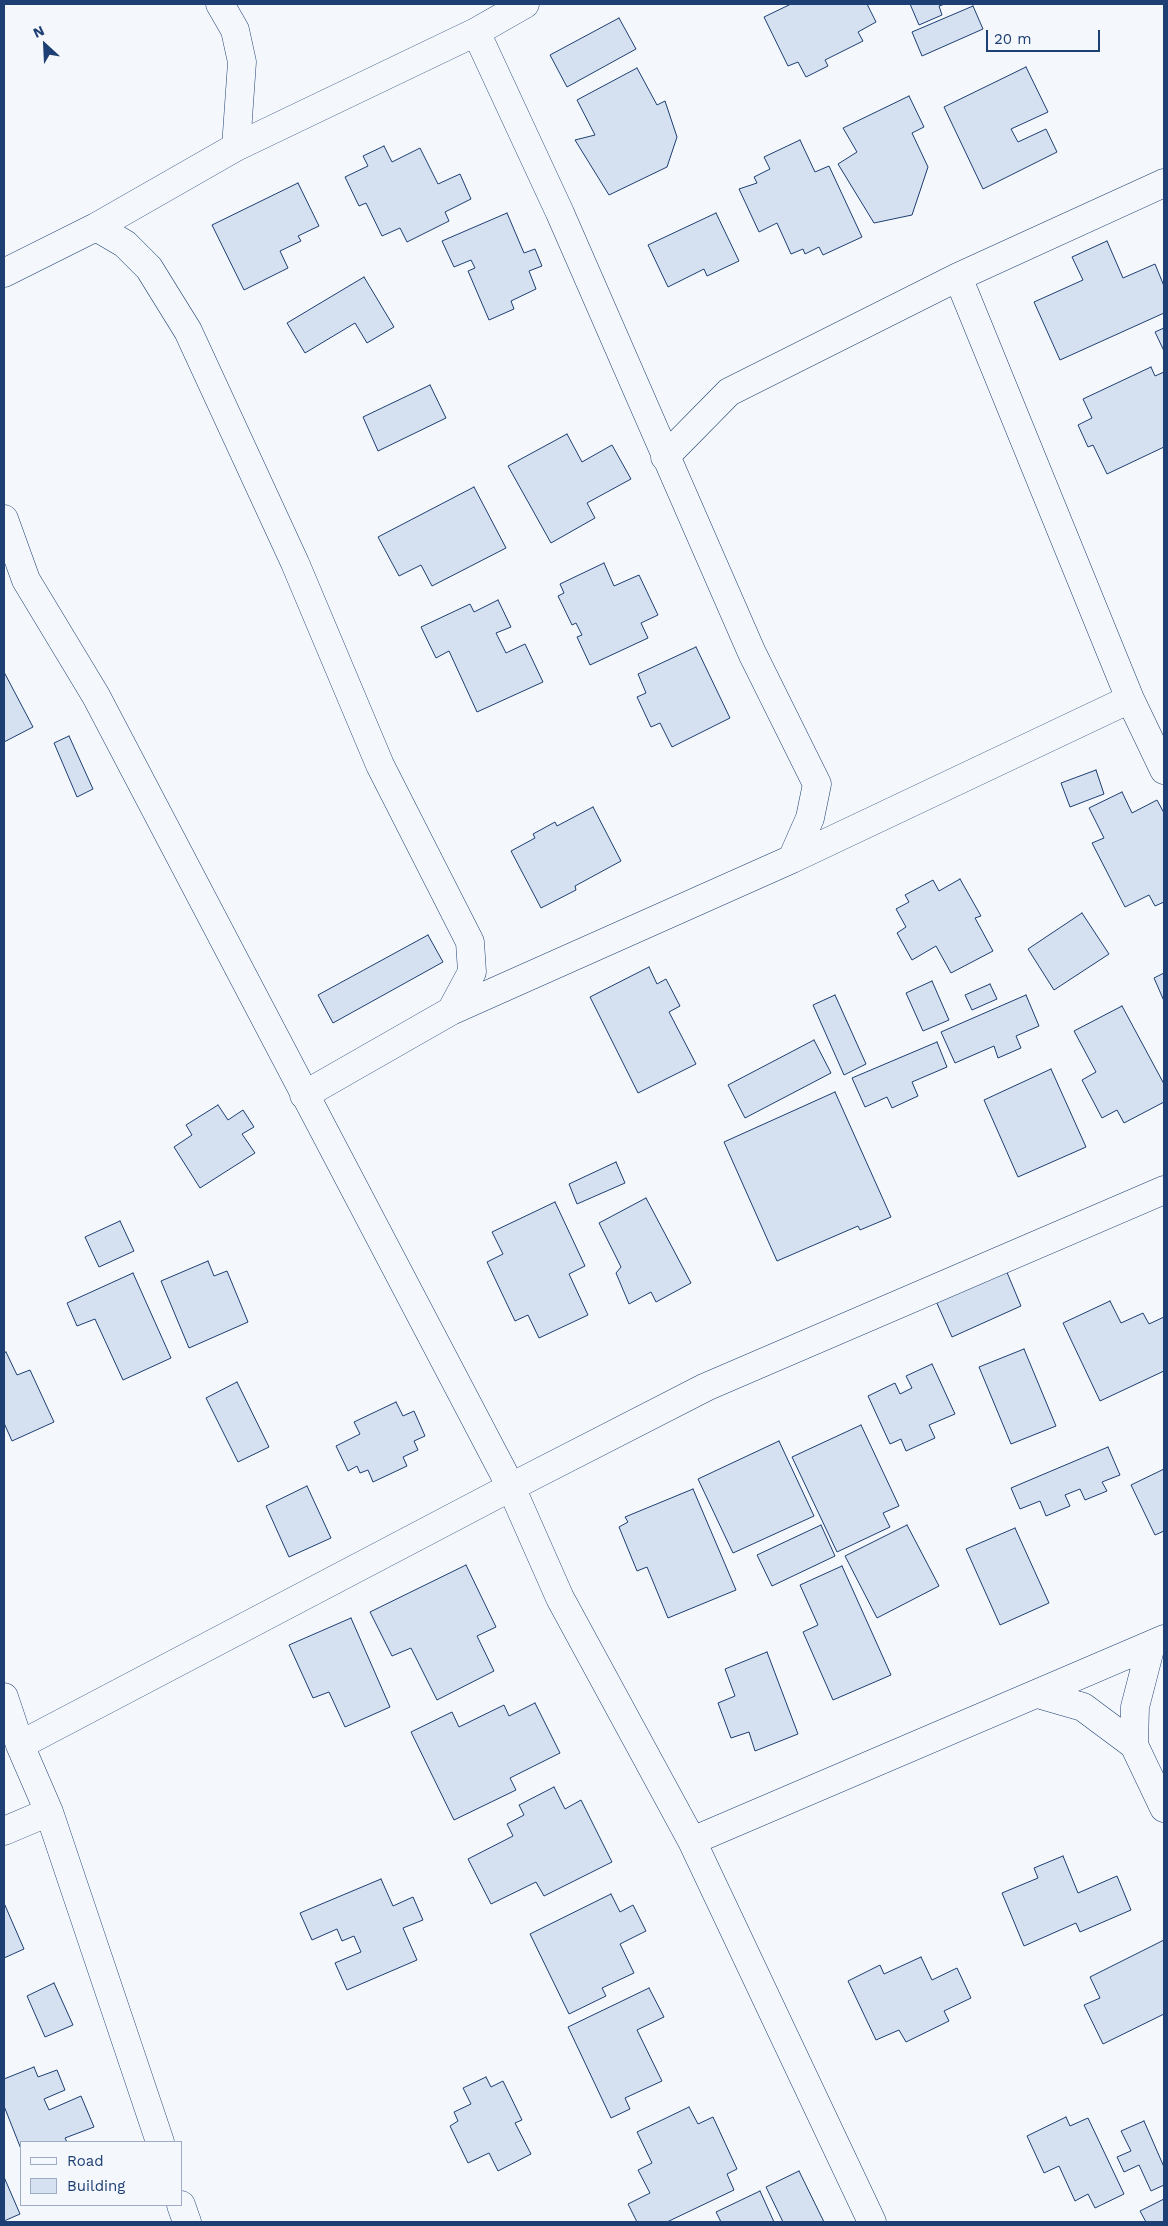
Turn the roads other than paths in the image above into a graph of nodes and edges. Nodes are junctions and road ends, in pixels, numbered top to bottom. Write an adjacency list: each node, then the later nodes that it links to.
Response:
1 (220, 4): 4 (street)
2 (525, 4): 3 (street)
3 (476, 32): 4 (street); 9 (street)
4 (236, 148): 6 (street)
5 (1164, 183): 8 (street)
6 (96, 227): 7 (street); 14 (street)
7 (4, 273)
8 (958, 278): 9 (street); 11 (street)
9 (665, 457): 13 (street)
10 (4, 519): 15 (street)
11 (1130, 699): 12 (street); 13 (street)
12 (1164, 770)
13 (792, 859): 14 (street)
14 (451, 1011): 15 (street)
15 (304, 1095): 17 (street)
16 (1164, 1190): 17 (street)
17 (511, 1487): 22 (street); 26 (street)
18 (1157, 1642): 19 (street); 21 (street)
19 (1038, 1694): 21 (street); 26 (street)
20 (4, 1697): 22 (street)
21 (1134, 1744): 23 (street)
22 (20, 1745): 24 (street)
23 (1164, 1808)
24 (50, 1812): 25 (street); 27 (street)
25 (4, 1831)
26 (692, 1842): 30 (street)
27 (160, 2141)
28 (181, 2206): 29 (street)
29 (187, 2222)
30 (872, 2222)

